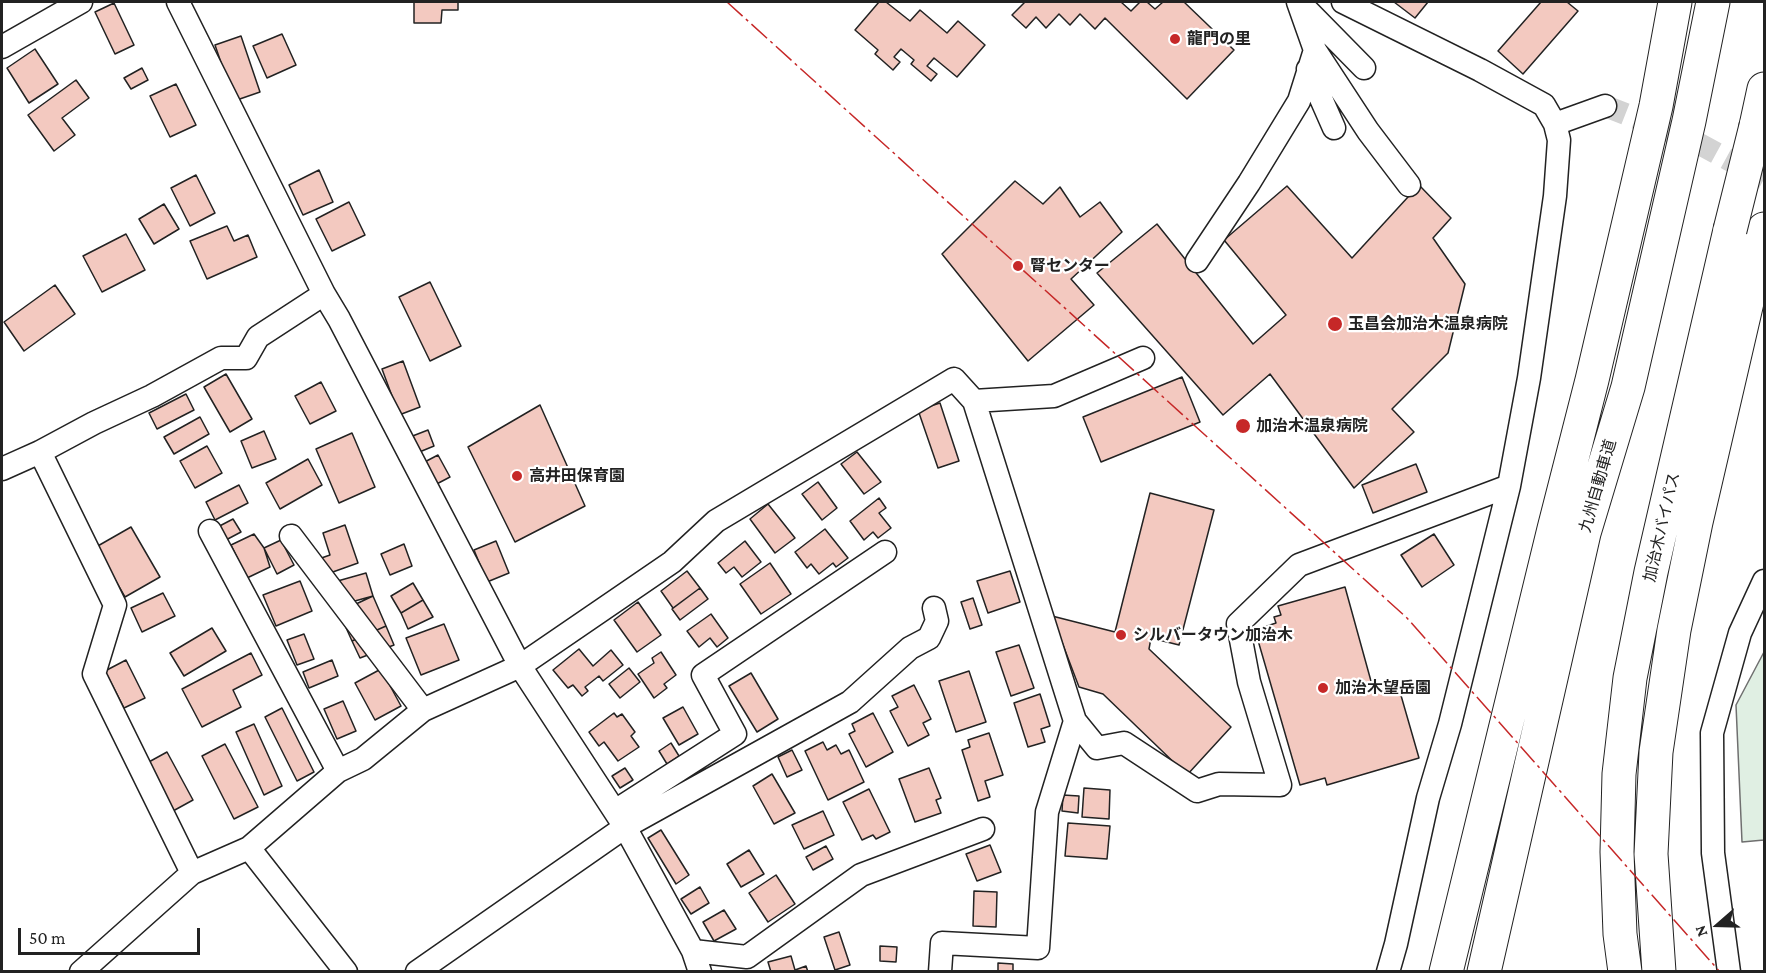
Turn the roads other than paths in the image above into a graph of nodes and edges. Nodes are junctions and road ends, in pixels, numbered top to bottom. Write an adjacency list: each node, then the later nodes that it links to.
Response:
1 (81, 2): 8 (street)
2 (178, 2): 19 (street)
3 (1298, 2): 9 (street); 10 (street)
4 (1343, 2): 14 (street)
5 (1651, 2): 12 (highway)
6 (1675, 2): 12 (highway)
7 (1713, 2): 45 (highway, 九州自動車道)
8 (2, 47)
9 (1311, 59): 15 (street); 16 (street); 18 (street)
10 (1364, 68)
11 (1764, 89): 46 (highway, 加治木バイパス, bridge)
12 (1646, 100): 44 (highway, 九州自動車道)
13 (1605, 106): 14 (street)
14 (1555, 124): 24 (street)
15 (1334, 128)
16 (1409, 185)
17 (1763, 233): 47 (highway, 加治木バイパス)
18 (1197, 261)
19 (324, 294): 22 (street); 30 (street)
20 (1143, 358): 21 (street)
21 (974, 401): 30 (street); 32 (street)
22 (40, 452): 23 (street); 37 (street)
23 (2, 469)
24 (1509, 486): 32 (street); 43 (street)
25 (210, 531): 33 (street)
26 (291, 536): 31 (street)
27 (885, 552): 34 (street)
28 (1764, 581): 48 (street)
29 (934, 608): 34 (street)
30 (520, 666): 31 (street); 34 (street)
31 (423, 710): 33 (street)
32 (1075, 721): 42 (street)
33 (338, 771): 36 (street)
34 (620, 819): 38 (street); 41 (street)
35 (983, 829): 38 (street)
36 (249, 848): 37 (street); 40 (street)
37 (192, 873): 39 (street)
38 (696, 961)
39 (81, 972)
40 (346, 972)
41 (417, 972)
42 (940, 972)
43 (1388, 972)
44 (1446, 972)
45 (1484, 972)
46 (1625, 972)
47 (1659, 972)
48 (1729, 972)

